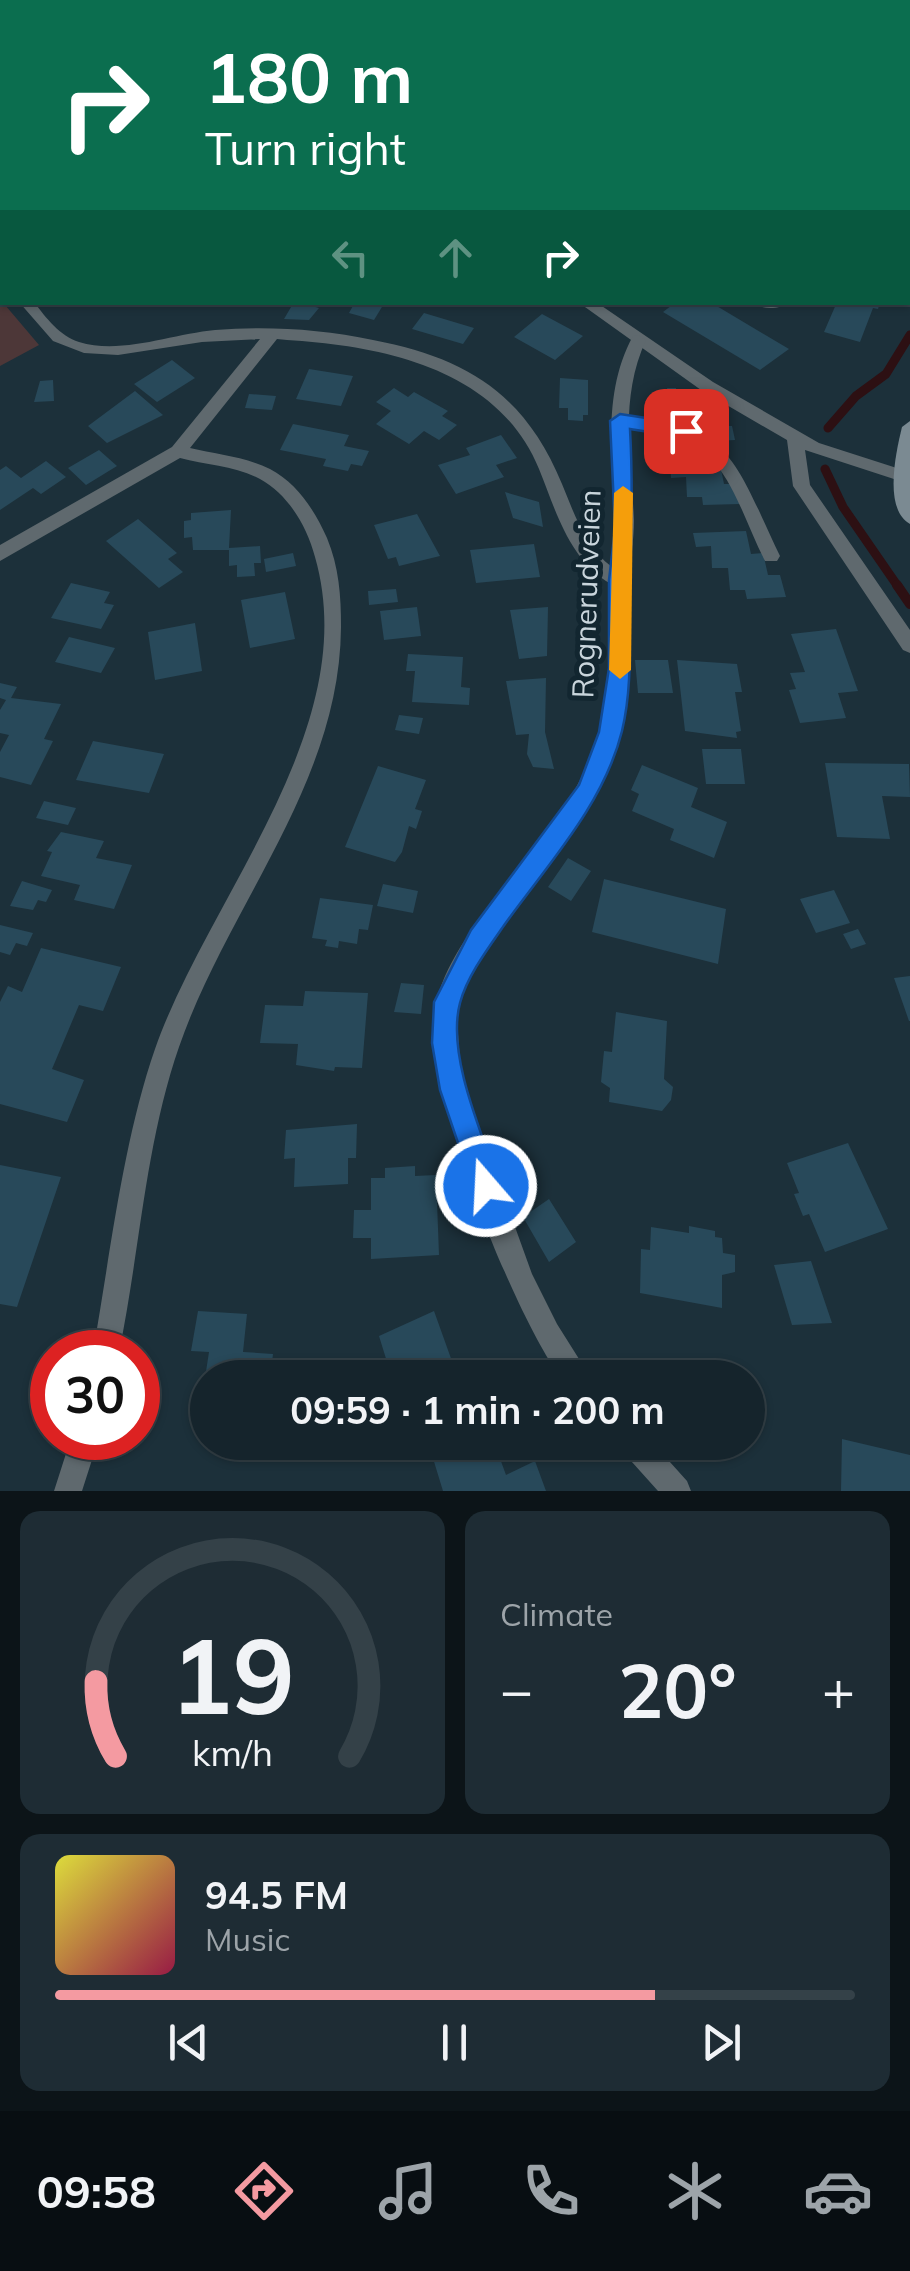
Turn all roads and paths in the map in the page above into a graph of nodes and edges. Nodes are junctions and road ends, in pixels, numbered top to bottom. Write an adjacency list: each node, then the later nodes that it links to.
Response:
1 (29, 305): 3 (street)
2 (599, 306): 4 (street)
3 (272, 335): 8 (street); 13 (street)
4 (638, 340): 5 (street, Rognerudveien); 7 (street)
5 (620, 421): 12 (street); 13 (street, Rognerudveien)
6 (910, 427): 9 (main road)
7 (795, 436): 9 (street); 14 (street)
8 (178, 451): 11 (street); 15 (street)
9 (900, 475): 10 (main road)
10 (910, 517)
11 (0, 554)
12 (771, 556)
13 (620, 580): 16 (street, Rognerudveien)
14 (910, 646)
15 (110, 1330)
16 (568, 1360)
17 (77, 1460): 19 (street)
18 (650, 1460): 20 (street)
19 (68, 1491)
20 (677, 1491)

